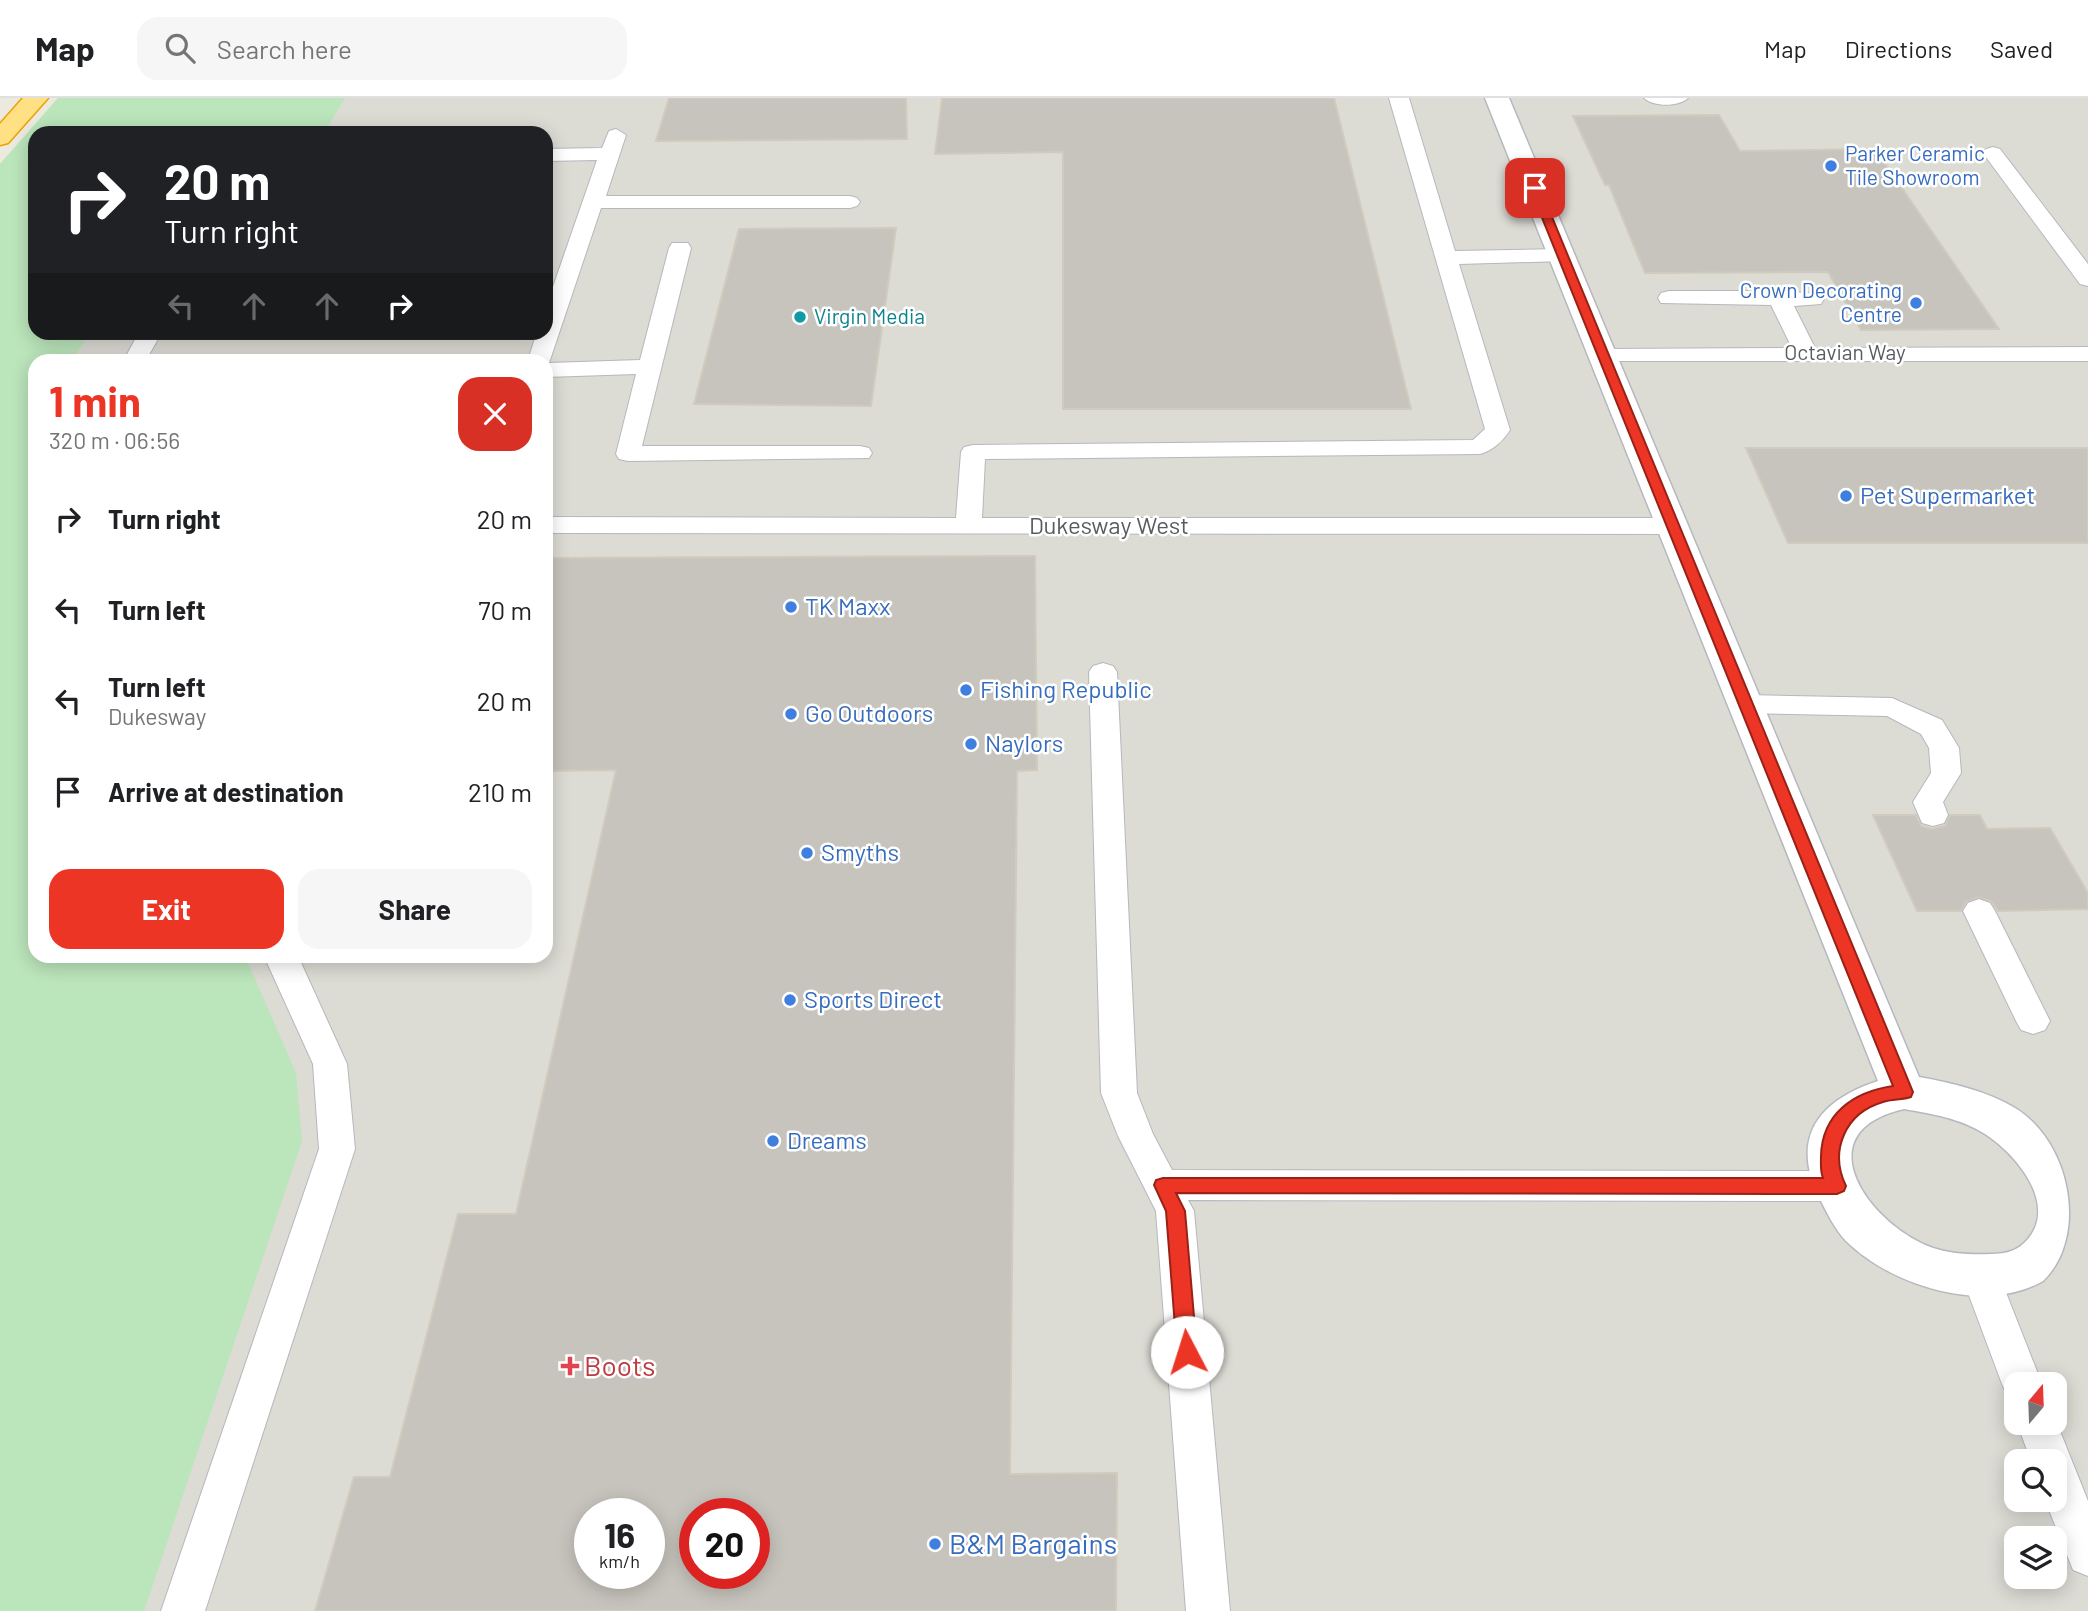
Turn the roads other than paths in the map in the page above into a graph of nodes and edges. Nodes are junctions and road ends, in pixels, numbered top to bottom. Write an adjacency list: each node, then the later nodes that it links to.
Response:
1 (36, 98): 6 (highway)
2 (1399, 98): 13 (lane)
3 (1497, 98): 12 (street)
4 (1654, 98): 5 (lane)
5 (1678, 98)
6 (0, 138)
7 (1993, 153): 14 (lane)
8 (553, 154): 9 (lane)
9 (593, 202): 10 (lane); 18 (lane)
10 (850, 202)
11 (680, 248): 22 (lane)
12 (1563, 255): 13 (lane); 21 (street)
13 (1447, 258): 26 (lane)
14 (2088, 279)
15 (1669, 298): 16 (lane)
16 (1779, 298): 17 (lane); 19 (lane)
17 (1813, 299)
18 (553, 319)
19 (1806, 353): 20 (lane, Octavian Way); 21 (lane, Octavian Way)
20 (2088, 354)
21 (1602, 356): 27 (street)
22 (650, 367): 23 (lane); 24 (lane)
23 (553, 370)
24 (860, 453)
25 (553, 525): 26 (lane, Dukesway West)
26 (969, 525): 27 (lane, Dukesway West)
27 (1672, 526): 29 (street)
28 (1102, 672): 35 (lane)
29 (1745, 704): 30 (lane); 34 (street)
30 (1933, 815)
31 (1979, 911): 33 (lane)
32 (284, 963): 42 (lane)
33 (2033, 1021)
34 (1904, 1092): 36 (street); 37 (street)
35 (1163, 1185): 36 (lane); 43 (lane)
36 (1837, 1186): 38 (street)
37 (2072, 1189): 38 (street)
38 (1980, 1274): 39 (lane)
39 (2017, 1372)
40 (2067, 1501): 41 (lane)
41 (2088, 1555)
42 (184, 1611)
43 (1208, 1611)

